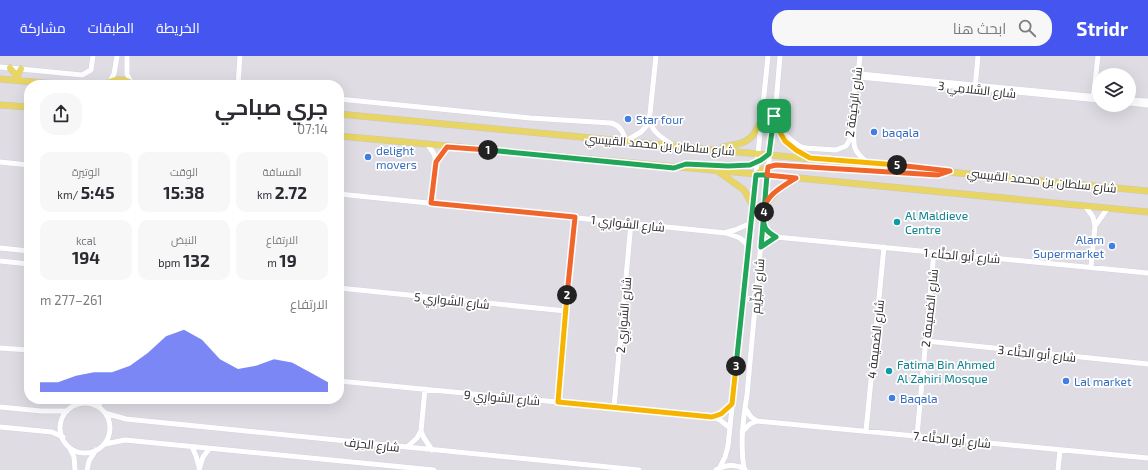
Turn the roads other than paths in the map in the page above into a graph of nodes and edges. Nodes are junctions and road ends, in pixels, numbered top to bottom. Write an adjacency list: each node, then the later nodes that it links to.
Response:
1 (93, 56): 14 (street)
2 (117, 56): 19 (street)
3 (127, 56): 20 (street)
4 (240, 56): 21 (street)
5 (656, 56): 34 (street)
6 (768, 56): 35 (street, شارع الجَزِّيم)
7 (780, 56): 27 (street, شارع الجَزِّيم)
8 (860, 56): 15 (street, شارع الرخيمَة 2)
9 (978, 56): 22 (street)
10 (1098, 56): 13 (street)
11 (0, 67): 12 (street)
12 (10, 68): 14 (street); 16 (main road)
13 (1097, 68)
14 (21, 69): 16 (main road)
15 (858, 75): 22 (street, شارع السَّلامِي 3); 27 (street, شارع الرخيمَة 2); 48 (street, شارع الرخيمَة 2)
16 (17, 78): 17 (main road); 18 (main road)
17 (0, 79)
18 (31, 80)
19 (109, 80)
20 (131, 80)
21 (237, 80)
22 (975, 87): 23 (street, شارع السَّلامِي 3)
23 (1092, 98)
24 (344, 99): 37 (street)
25 (1136, 100): 26 (street)
26 (1148, 101)
27 (776, 104): 33 (street, شارع الجَزِّيم)
28 (1136, 104): 30 (street)
29 (0, 105): 31 (main road)
30 (1148, 105)
31 (24, 107)
32 (344, 114): 37 (main road, شارع سلطان بن محمد القبيسي)
33 (774, 116): 43 (street, شارع الجَزِّيم); 44 (main road)
34 (650, 119): 37 (street); 39 (street)
35 (762, 120): 41 (main road); 42 (street, شارع الجَزِّيم)
36 (344, 137): 38 (main road, شارع سلطان بن محمد القبيسي)
37 (626, 141): 39 (main road, شارع سلطان بن محمد القبيسي)
38 (428, 145): 40 (main road, شارع سلطان بن محمد القبيسي); 46 (street)
39 (674, 145): 41 (main road, شارع سلطان بن محمد القبيسي)
40 (447, 147): 46 (street); 51 (main road, شارع سلطان بن محمد القبيسي)
41 (715, 149): 42 (main road, شارع سلطان بن محمد القبيسي)
42 (757, 153): 43 (main road, شارع سلطان بن محمد القبيسي); 47 (street, شارع الجَزِّيم)
43 (769, 154): 44 (main road, شارع سلطان بن محمد القبيسي); 47 (main road); 50 (street, شارع الجَزِّيم)
44 (810, 158): 48 (main road, شارع سلطان بن محمد القبيسي)
45 (0, 162): 49 (street)
46 (436, 162): 59 (street)
47 (756, 162): 51 (main road); 54 (street, شارع الجَزِّيم)
48 (868, 163): 52 (main road, شارع سلطان بن محمد القبيسي)
49 (24, 164)
50 (768, 167): 52 (main road); 54 (main road); 55 (street, شارع الجَزِّيم)
51 (674, 168): 53 (main road, شارع سلطان بن محمد القبيسي)
52 (950, 171): 57 (main road, شارع سلطان بن محمد القبيسي)
53 (718, 172): 54 (main road, شارع سلطان بن محمد القبيسي); 60 (main road)
54 (756, 175): 55 (main road, شارع سلطان بن محمد القبيسي); 60 (street, شارع الجَزِّيم)
55 (767, 175): 56 (main road, شارع سلطان بن محمد القبيسي); 61 (street, شارع الجَزِّيم)
56 (796, 178): 61 (main road); 62 (main road, شارع سلطان بن محمد القبيسي)
57 (1148, 191)
58 (344, 194): 59 (street, شارع السَّوارِي 1)
59 (431, 203): 65 (street, شارع السَّوارِي 1)
60 (752, 204): 67 (street, شارع الجَزِّيم)
61 (764, 206): 68 (street, شارع الجَزِّيم)
62 (1086, 207): 63 (main road, شارع سلطان بن محمد القبيسي); 69 (street)
63 (1107, 209): 64 (main road, شارع سلطان بن محمد القبيسي); 69 (street)
64 (1148, 212)
65 (575, 217): 66 (street, شارع السَّوارِي 1); 83 (street)
66 (631, 223): 70 (street, شارع السَّوارِي 1); 99 (street, شارع السَّوارِي 2)
67 (751, 223): 70 (street, شارع السَّوارِي 1); 72 (street, شارع الجَزِّيم)
68 (763, 225): 71 (street); 73 (street, شارع الجَزِّيم)
69 (1095, 226): 80 (street)
70 (726, 233): 72 (street, شارع السَّوارِي 1)
71 (776, 237): 73 (street); 74 (street, شارع أبو الحِنَّاء 1)
72 (748, 245): 94 (street, شارع الجَزِّيم)
73 (761, 247): 97 (street, شارع الجَزِّيم)
74 (884, 247): 77 (street, شارع أبو الحِنَّاء 1); 107 (street, شارع الضميمة 4)
75 (0, 248): 76 (street)
76 (24, 250)
77 (934, 252): 80 (street, شارع أبو الحِنَّاء 1); 84 (street, شارع الضميمة 2)
78 (0, 261): 79 (street)
79 (24, 263)
80 (1091, 267): 81 (street, شارع أبو الحِنَّاء 1)
81 (1148, 273)
82 (344, 289): 83 (street, شارع السَّوارِي 5)
83 (566, 311): 90 (street)
84 (926, 341): 87 (street, شارع أبو الحِنَّاء 3); 109 (street, شارع الضميمة 2)
85 (0, 348): 86 (street)
86 (24, 350)
87 (1148, 364)
88 (344, 382): 89 (street, شارع السَّوارِي 9)
89 (425, 390): 90 (street, شارع السَّوارِي 9); 106 (street)
90 (558, 402): 99 (street, شارع السَّوارِي 9)
91 (79, 404): 95 (street)
92 (94, 404): 98 (street)
93 (99, 404): 98 (street)
94 (732, 404): 102 (street); 105 (street, شارع الجَزِّيم)
95 (73, 406): 100 (street)
96 (0, 407): 100 (street)
97 (745, 407): 103 (street); 108 (street, شارع الجَزِّيم)
98 (100, 408): 101 (street)
99 (614, 408): 102 (street, شارع السَّوارِي 9)
100 (67, 411): 110 (street)
101 (106, 413): 111 (street); 114 (street, شارع الحِرَف)
102 (712, 417): 105 (street, شارع السَّوارِي 9)
103 (757, 420): 107 (street, شارع أبو الحِنَّاء 7); 108 (street)
104 (0, 427): 110 (street)
105 (730, 428): 121 (street, شارع الجَزِّيم)
106 (421, 431): 114 (street); 117 (street)
107 (866, 431): 109 (street, شارع أبو الحِنَّاء 7)
108 (742, 433): 122 (street, شارع الجَزِّيم)
109 (916, 436): 118 (street, شارع أبو الحِنَّاء 7)
110 (63, 437): 112 (street)
111 (105, 444): 113 (street, شارع الحِرَف); 116 (street)
112 (67, 445): 116 (street); 123 (street)
113 (192, 447): 115 (street, شارع الحِرَف); 120 (street)
114 (407, 447): 117 (street, شارع الحِرَف)
115 (209, 449): 120 (street); 125 (street, شارع الحِرَف)
116 (96, 450): 124 (street)
117 (432, 450): 126 (street, شارع الحِرَف)
118 (1060, 450): 119 (street, شارع أبو الحِنَّاء 7); 127 (street)
119 (1148, 458)
120 (199, 469)
121 (718, 469): 122 (street)
122 (745, 469)
123 (75, 470)
124 (87, 470)
125 (434, 470)
126 (639, 470)
127 (1058, 470)

